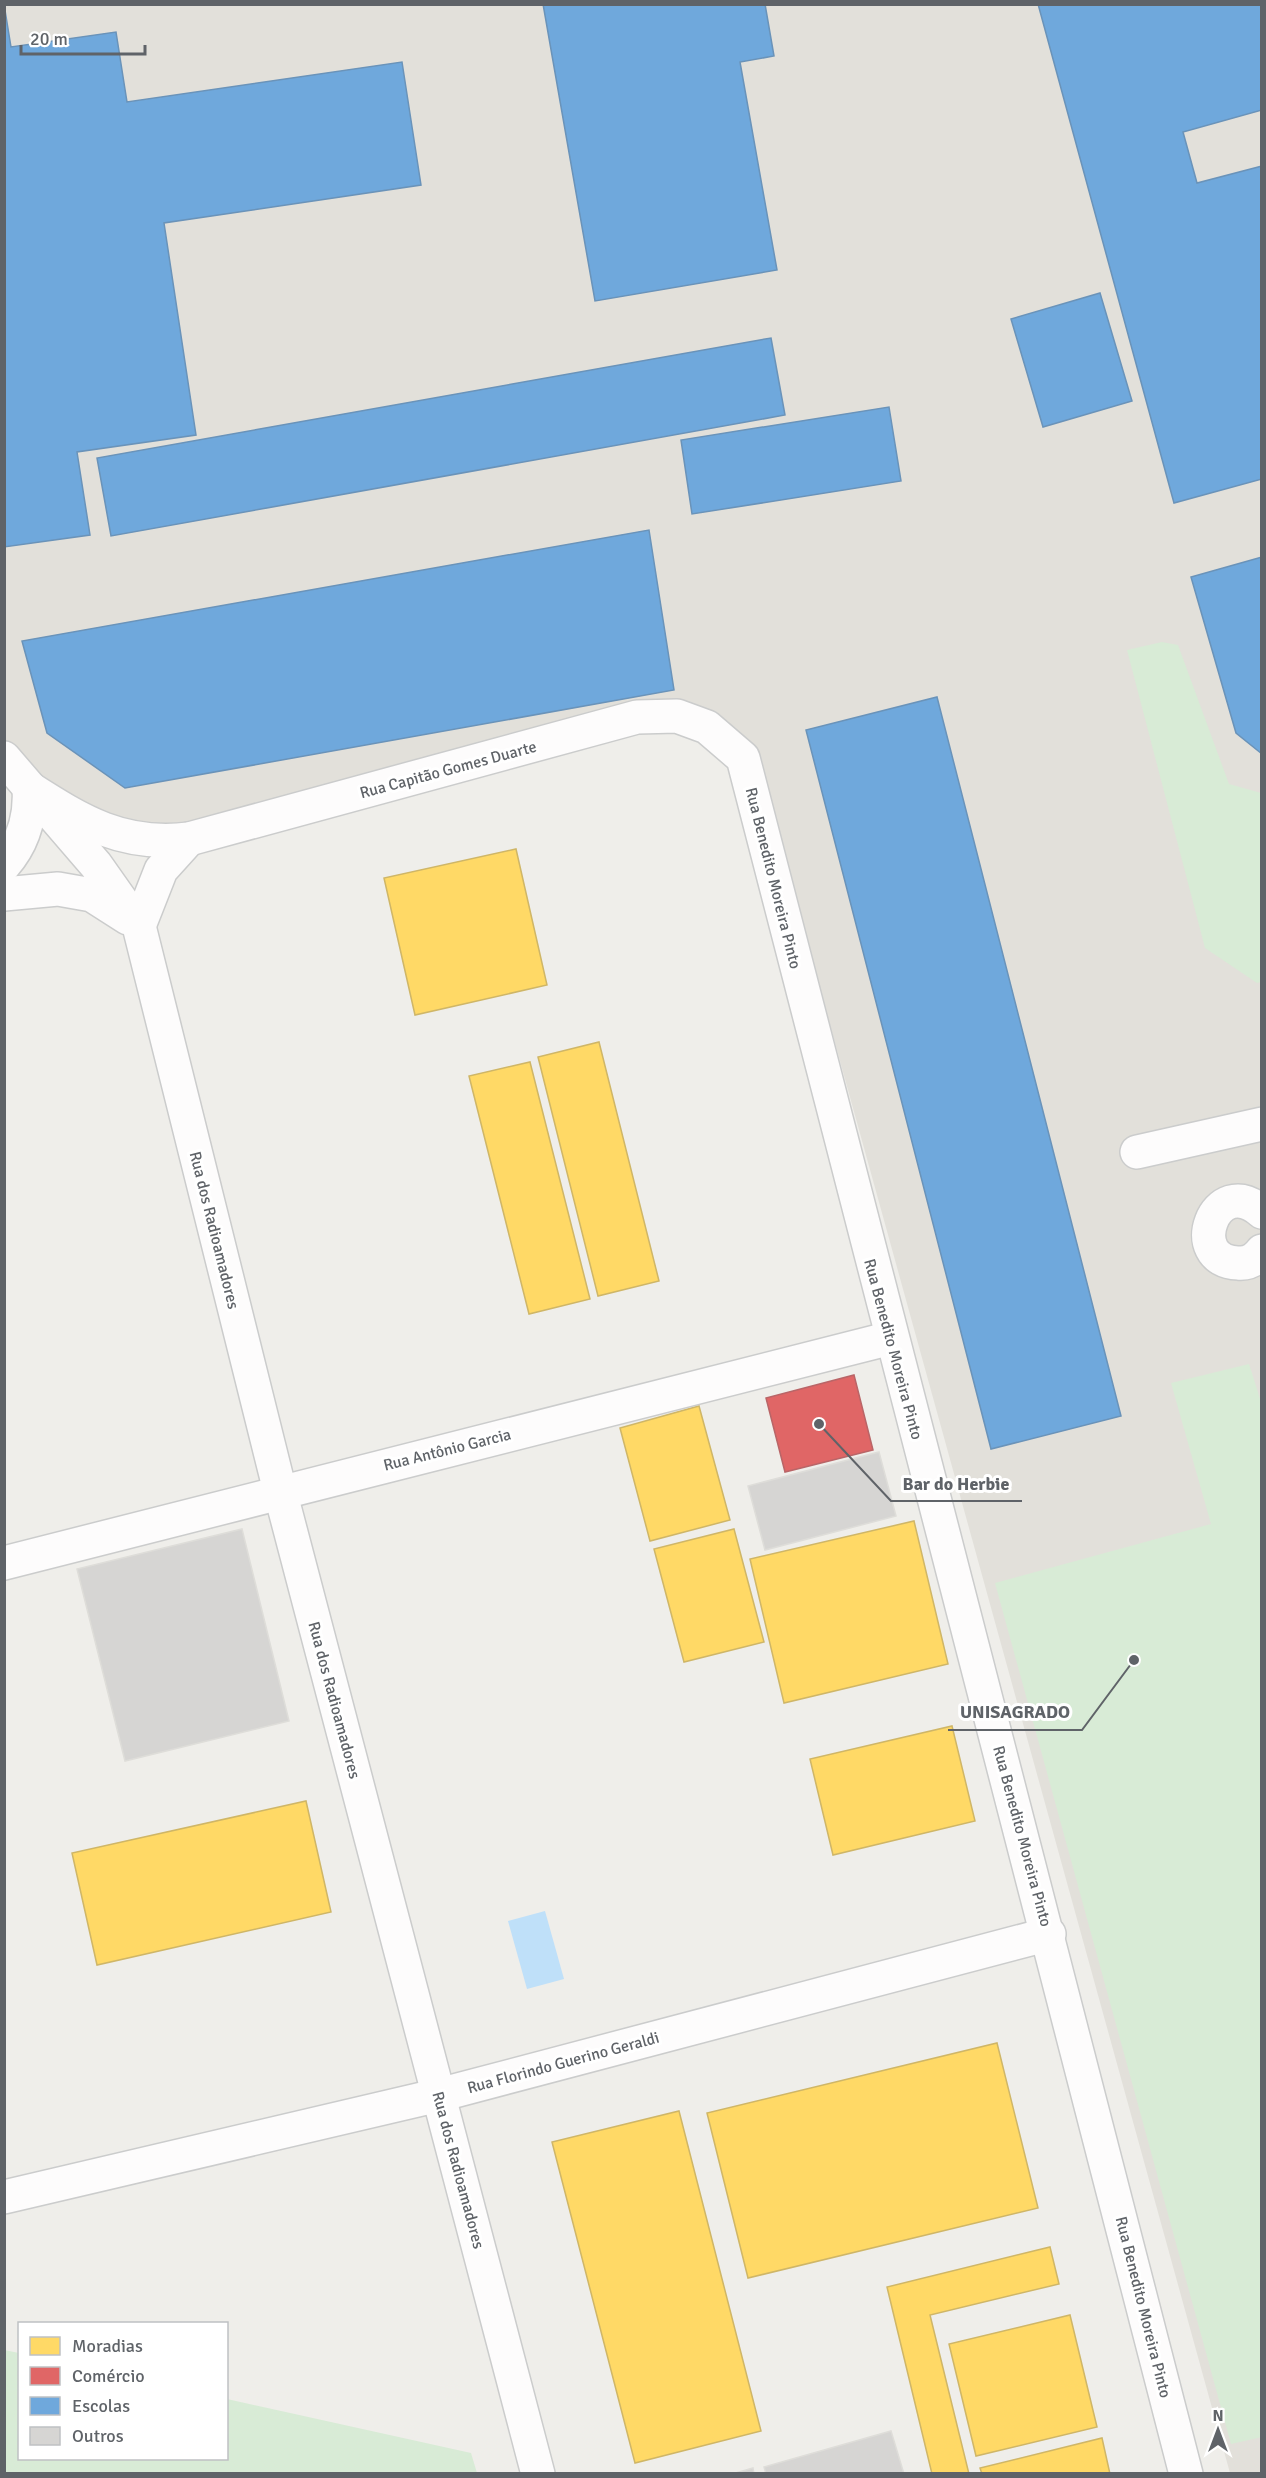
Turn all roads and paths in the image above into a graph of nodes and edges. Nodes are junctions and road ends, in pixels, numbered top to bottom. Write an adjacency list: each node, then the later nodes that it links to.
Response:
1 (707, 727): 4 (street, Rua Capitão Gomes Duarte); 12 (street, Rua Benedito Moreira Pinto)
2 (4, 758): 3 (street)
3 (29, 788): 4 (street, Rua Capitão Gomes Duarte); 5 (street); 7 (street)
4 (189, 839): 7 (street)
5 (4, 865)
6 (4, 894): 7 (street)
7 (139, 926): 13 (street, Rua dos Radioamadores)
8 (1262, 1124): 9 (street)
9 (1137, 1152)
10 (1262, 1212): 11 (street)
11 (1262, 1251)
12 (891, 1338): 13 (street, Rua Antônio Garcia); 15 (street, Rua Benedito Moreira Pinto)
13 (280, 1491): 14 (street, Rua Antônio Garcia); 16 (street, Rua dos Radioamadores)
14 (4, 1563)
15 (1049, 1934): 16 (street, Rua Florindo Guerino Geraldi); 19 (street, Rua Benedito Moreira Pinto)
16 (439, 2095): 17 (street, Rua Florindo Guerino Geraldi); 18 (street, Rua dos Radioamadores)
17 (4, 2197)
18 (538, 2474)
19 (1186, 2474)

